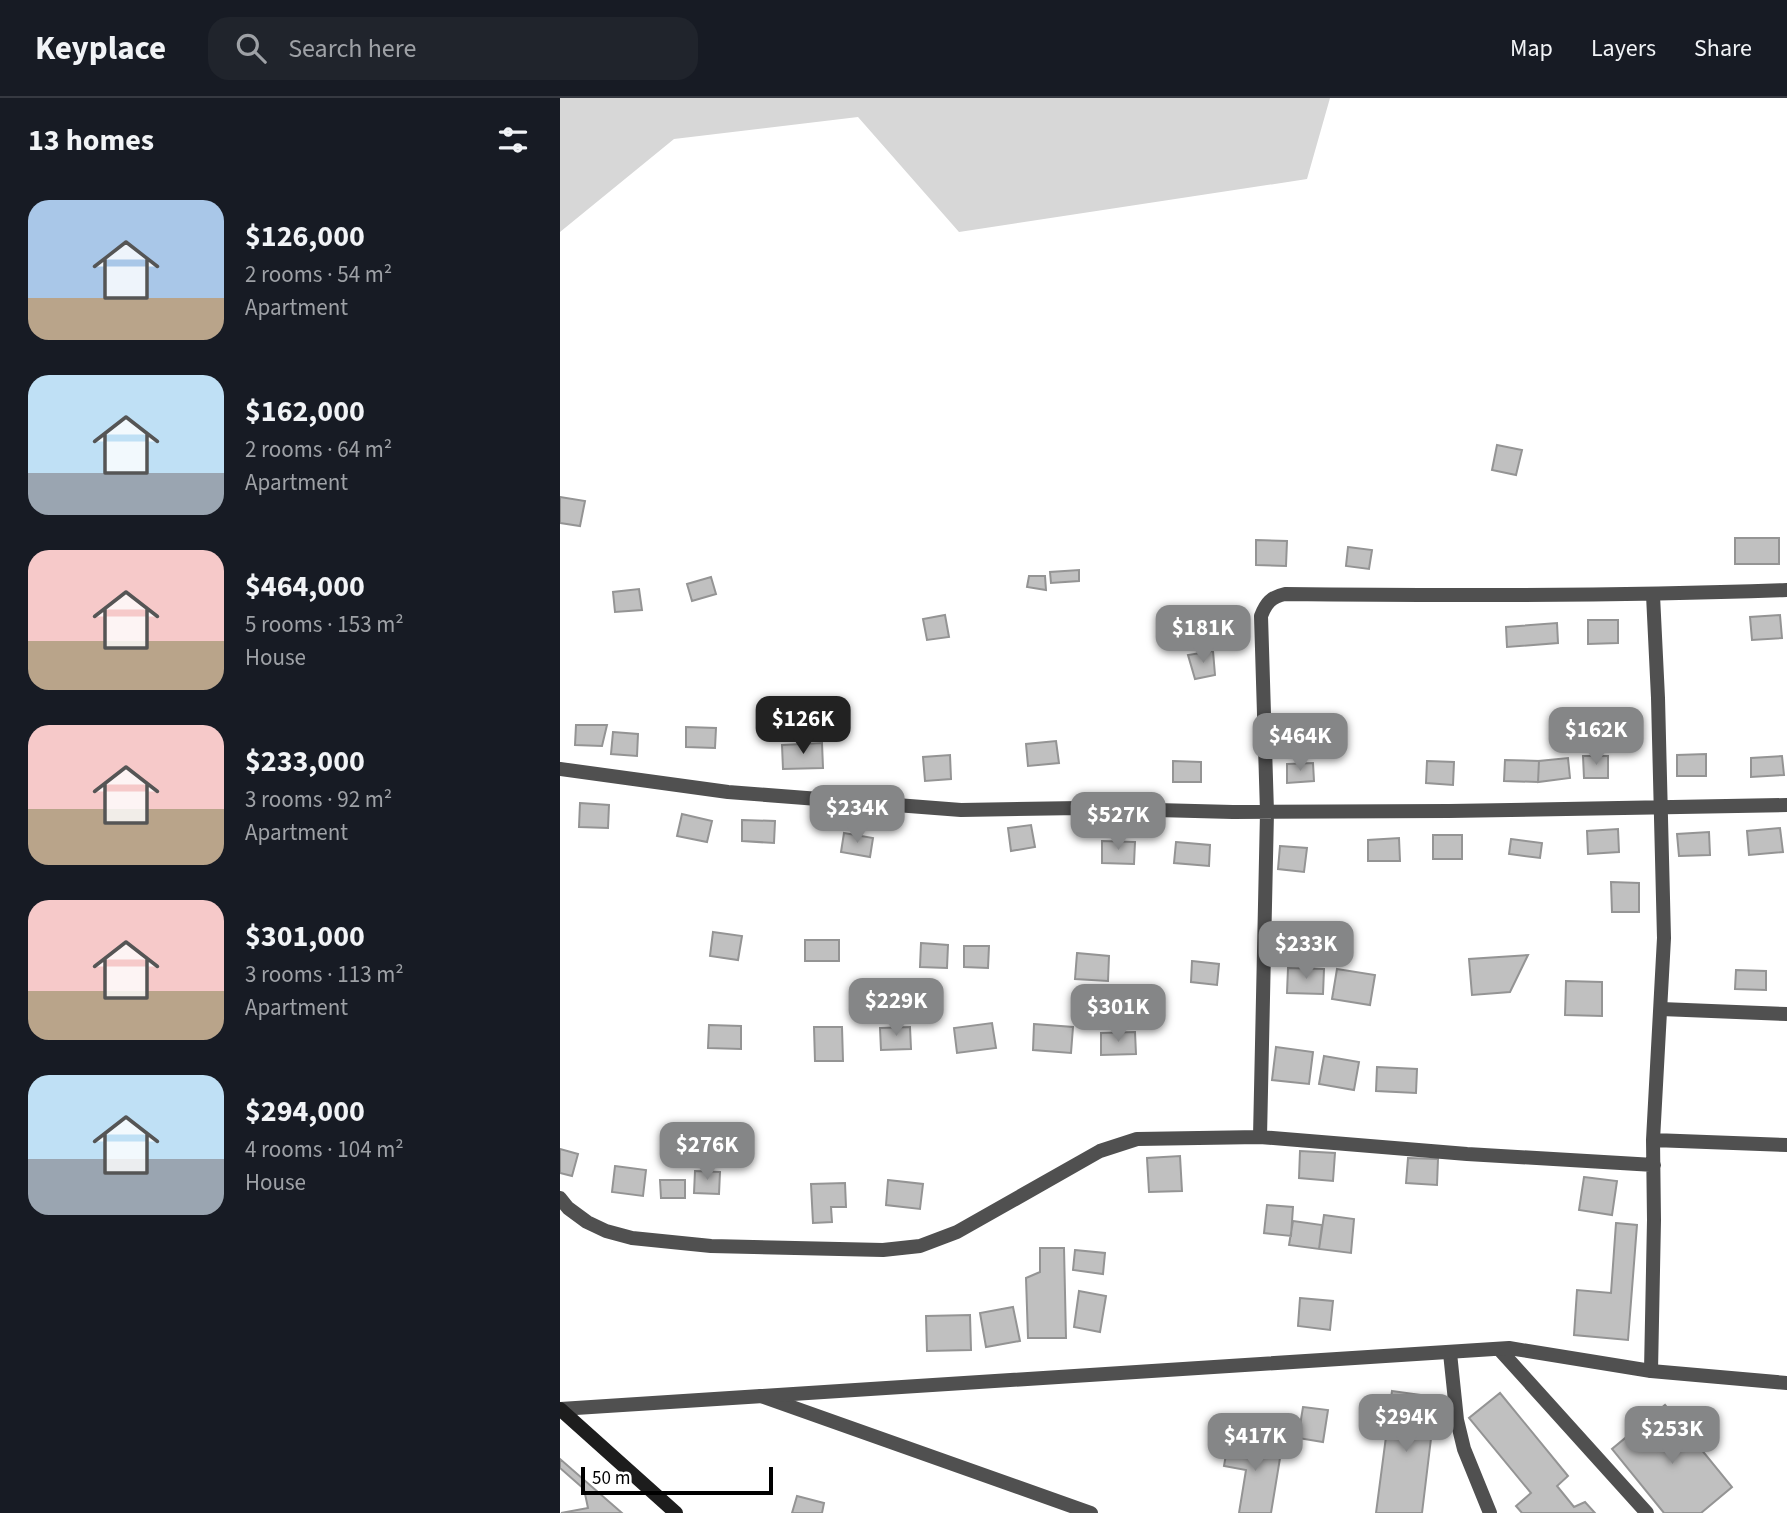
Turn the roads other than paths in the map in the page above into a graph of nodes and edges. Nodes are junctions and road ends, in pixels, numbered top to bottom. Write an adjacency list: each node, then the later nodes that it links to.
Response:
1 (1787, 590): 2 (street)
2 (1653, 595): 5 (street); 6 (street)
3 (560, 769): 6 (street)
4 (1787, 805): 5 (street)
5 (1661, 808): 6 (street); 7 (street)
6 (1267, 812): 9 (street)
7 (1661, 1009): 8 (street); 10 (street)
8 (1787, 1014)
9 (1260, 1136): 12 (street); 13 (street)
10 (1653, 1140): 11 (street); 12 (street)
11 (1787, 1146)
12 (1654, 1165): 16 (street)
13 (560, 1198)
14 (1499, 1349): 15 (street); 16 (street); 23 (street)
15 (1450, 1353): 18 (street); 22 (street)
16 (1651, 1371): 17 (street)
17 (1787, 1382)
18 (760, 1396): 19 (street); 21 (street)
19 (560, 1409): 20 (main road)
20 (676, 1513)
21 (1091, 1513)
22 (1490, 1513)
23 (1647, 1513)

